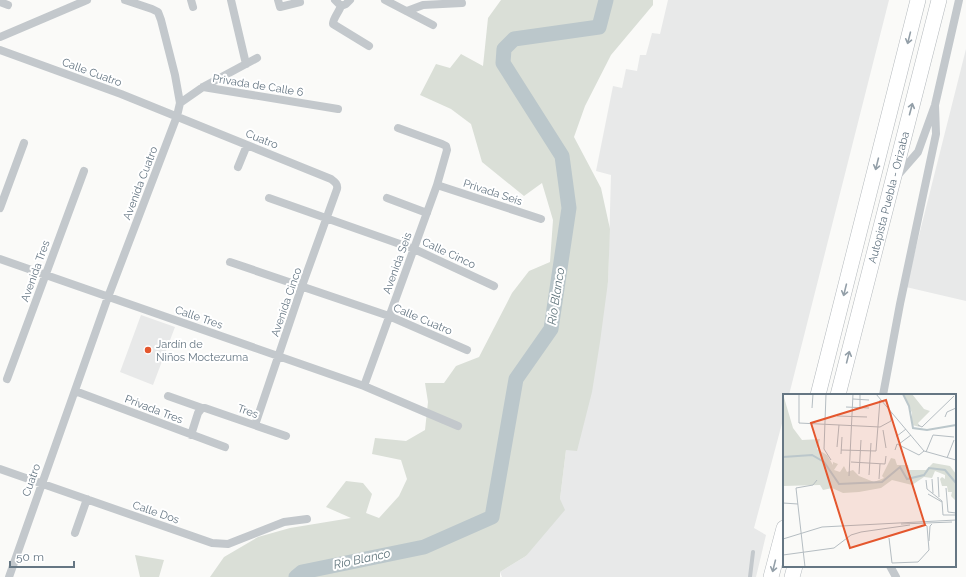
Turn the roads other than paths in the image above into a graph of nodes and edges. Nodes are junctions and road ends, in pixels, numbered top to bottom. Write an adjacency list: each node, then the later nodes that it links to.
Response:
1 (87, 0): 15 (street)
2 (125, 0): 21 (street, Avenida Cuatro)
3 (231, 0): 19 (street)
4 (278, 0): 10 (street)
5 (350, 0): 11 (street)
6 (385, 0): 13 (street)
7 (918, 0): 52 (highway, Autopista Puebla - Orizaba, one-way to 52)
8 (939, 0): 30 (highway, Autopista Puebla - Orizaba, one-way to 8)
9 (959, 1): 22 (street)
10 (300, 2)
11 (338, 3): 16 (street)
12 (462, 3): 13 (street)
13 (407, 11): 14 (street)
14 (433, 25)
15 (0, 37)
16 (369, 46)
17 (0, 50): 24 (street, Calle Cuatro)
18 (257, 58): 19 (street)
19 (246, 64): 20 (street)
20 (203, 87): 21 (street, Privada de Calle 6); 23 (street, Privada de Calle 6)
21 (180, 104): 24 (street, Avenida Cuatro)
22 (935, 105): 30 (street); 54 (street)
23 (338, 109)
24 (177, 116): 27 (street, Cuatro); 45 (street, Avenida Cuatro)
25 (398, 128): 31 (street, Avenida Seis)
26 (24, 143): 35 (street)
27 (247, 145): 28 (street); 32 (street, Cuatro)
28 (238, 166)
29 (84, 171): 42 (street, Avenida Tres)
30 (892, 182): 53 (highway, Autopista Puebla - Orizaba, one-way to 30)
31 (438, 185): 36 (street, Avenida Seis); 38 (street, Privada Seis)
32 (338, 186): 37 (street, Avenida Cinco)
33 (269, 198): 37 (street, Calle Cinco)
34 (387, 198): 36 (street)
35 (0, 206)
36 (427, 213): 39 (street, Avenida Seis)
37 (327, 218): 39 (street, Calle Cinco); 43 (street, Avenida Cinco)
38 (541, 219)
39 (414, 249): 44 (street, Calle Cinco); 46 (street, Avenida Seis)
40 (0, 259): 42 (street, Calle Tres)
41 (230, 262): 43 (street, Calle Cuatro)
42 (45, 274): 45 (street, Calle Tres); 49 (street, Avenida Tres)
43 (302, 286): 46 (street, Calle Cuatro); 48 (street, Avenida Cinco)
44 (494, 286)
45 (108, 297): 48 (street, Calle Tres); 51 (street, Avenida Cuatro)
46 (389, 316): 47 (street, Calle Cuatro); 50 (street, Avenida Seis)
47 (467, 350)
48 (279, 356): 50 (street, Calle Tres); 57 (street, Avenida Cinco)
49 (7, 379)
50 (364, 386): 58 (street, Calle Tres)
51 (76, 391): 59 (street, Privada Tres); 63 (street, Cuatro)
52 (818, 394)
53 (838, 394)
54 (883, 394)
55 (168, 396): 56 (street, Tres)
56 (202, 408): 57 (street, Tres); 59 (street)
57 (255, 425): 60 (street, Tres)
58 (458, 426)
59 (191, 435): 61 (street, Privada Tres)
60 (286, 436)
61 (225, 447)
62 (0, 469): 63 (street, Calle Dos)
63 (42, 483): 64 (street, Calle Dos); 71 (street, Cuatro)
64 (87, 499): 65 (street, Calle Dos); 67 (street)
65 (307, 519)
66 (783, 532): 73 (highway, one-way to 73)
67 (75, 533)
68 (753, 552): 72 (lane)
69 (795, 567): 74 (highway)
70 (891, 567): 75 (street)
71 (9, 577)
72 (750, 577)
73 (771, 577)
74 (792, 577)
75 (896, 577)

